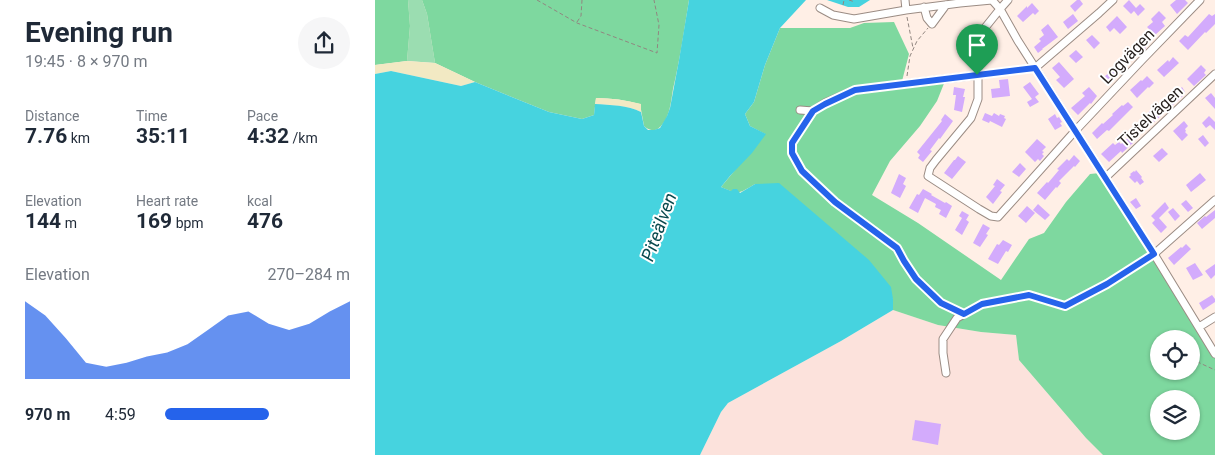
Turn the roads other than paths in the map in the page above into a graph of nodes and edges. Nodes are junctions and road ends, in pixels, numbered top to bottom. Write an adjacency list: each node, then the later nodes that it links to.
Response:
1 (905, 0): 9 (street)
2 (1008, 0): 8 (street)
3 (1113, 0): 10 (street)
4 (1200, 0): 14 (street, Logvägen)
5 (946, 4): 7 (street); 7 (street); 8 (street)
6 (820, 8): 9 (street)
7 (924, 8): 9 (street)
8 (1000, 9): 10 (street); 12 (street)
9 (906, 10)
10 (1035, 68): 14 (street)
11 (1215, 74): 15 (street, Tistelvägen)
12 (977, 75): 13 (street); 14 (street, Logvägen)
13 (800, 110)
14 (1075, 131): 15 (street)
15 (1105, 178): 17 (street)
16 (1215, 200): 17 (street)
17 (1154, 254): 19 (street); 21 (street)
18 (1215, 317): 19 (street)
19 (1199, 327): 20 (street)
20 (1215, 354)
21 (946, 373)

